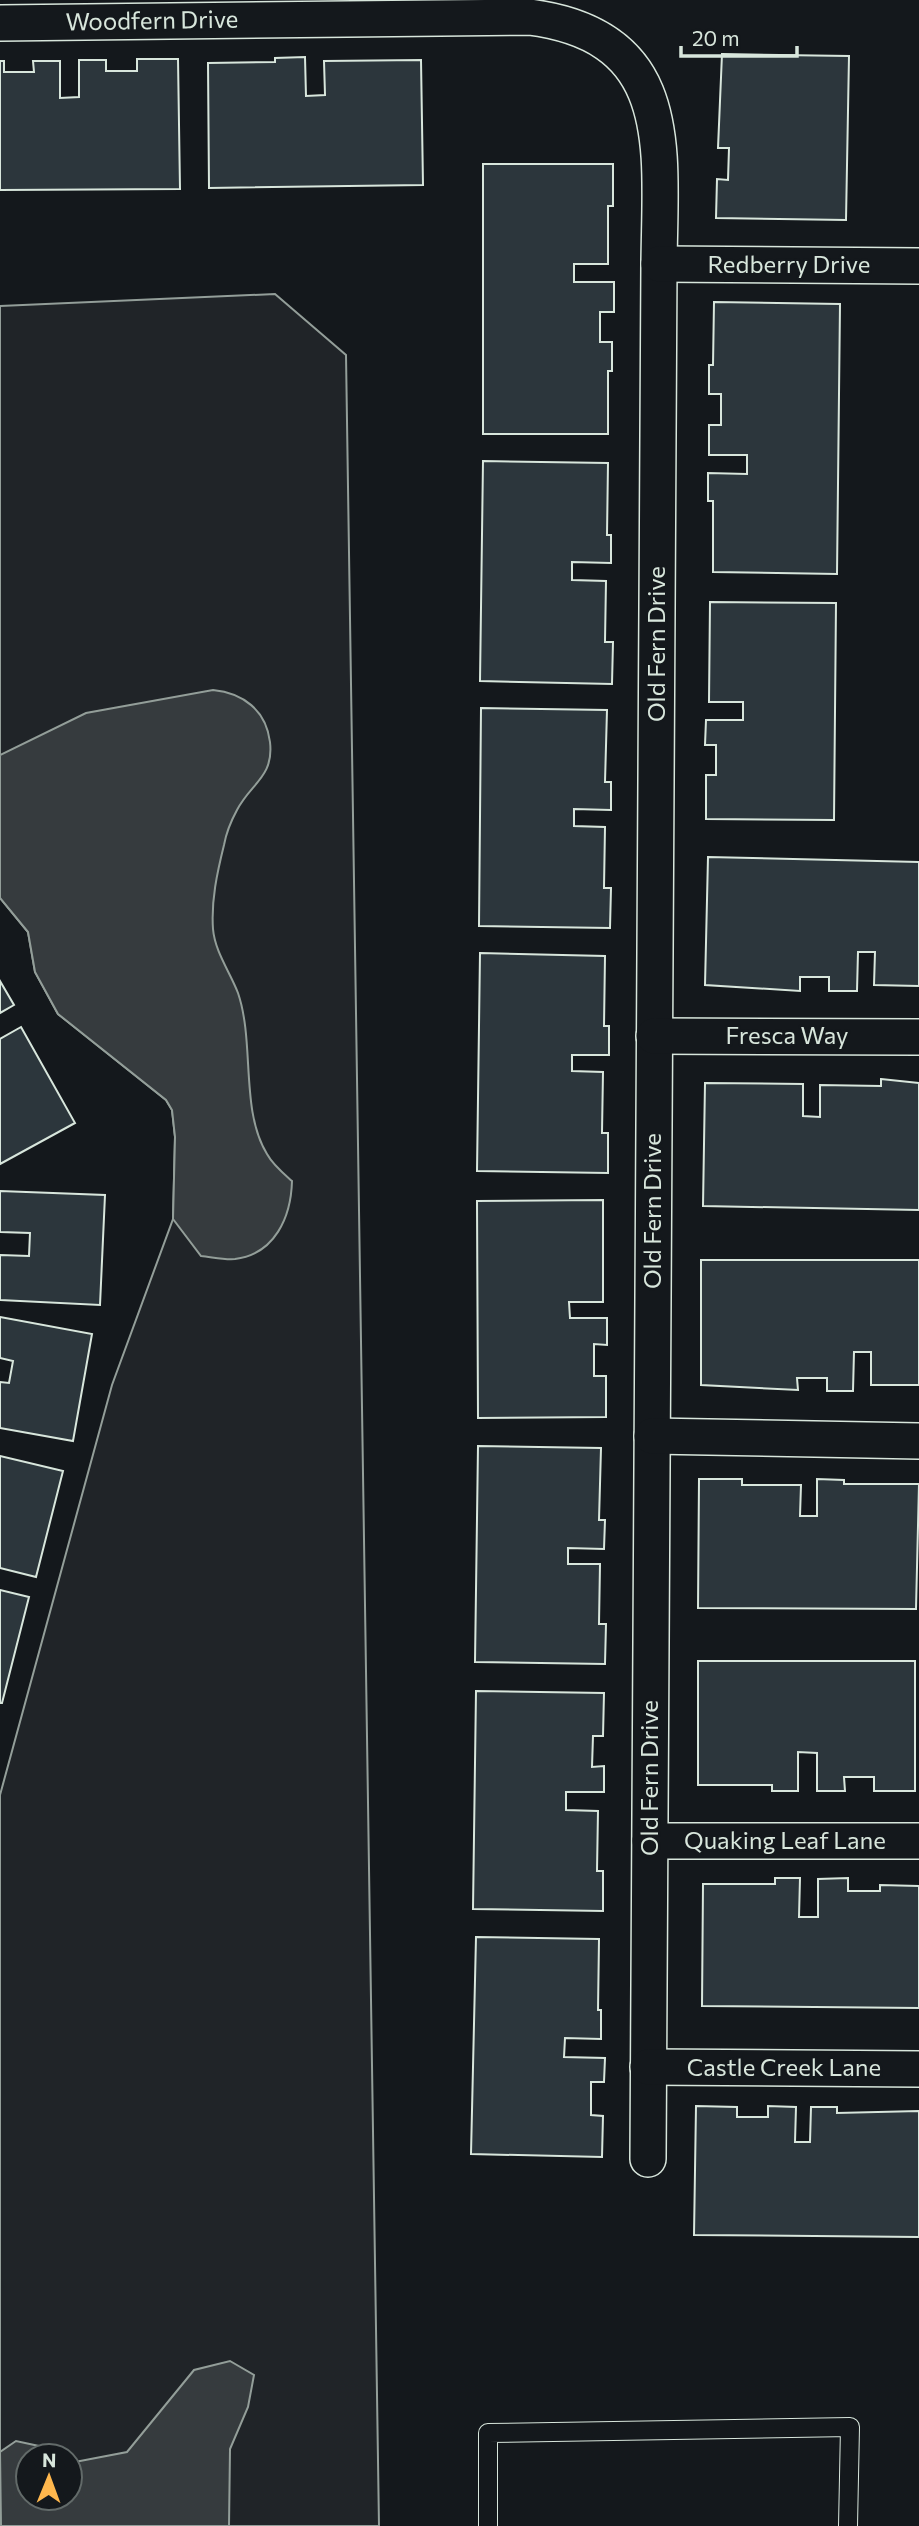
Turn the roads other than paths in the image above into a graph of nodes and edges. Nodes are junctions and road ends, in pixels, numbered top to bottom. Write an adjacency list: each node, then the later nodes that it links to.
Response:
1 (0, 23): 2 (street, Woodfern Drive)
2 (659, 264): 3 (street, Redberry Drive); 4 (street, Old Fern Drive)
3 (919, 265)
4 (654, 1036): 5 (street, Fresca Way); 6 (street, Old Fern Drive)
5 (919, 1037)
6 (652, 1436): 7 (street); 8 (street, Old Fern Drive)
7 (919, 1441)
8 (650, 1840): 9 (street, Quaking Leaf Lane); 10 (street, Old Fern Drive)
9 (919, 1841)
10 (649, 2067): 11 (street, Castle Creek Lane); 12 (street, Old Fern Drive)
11 (919, 2069)
12 (648, 2159)
13 (488, 2526): 14 (lane)
14 (848, 2526)

